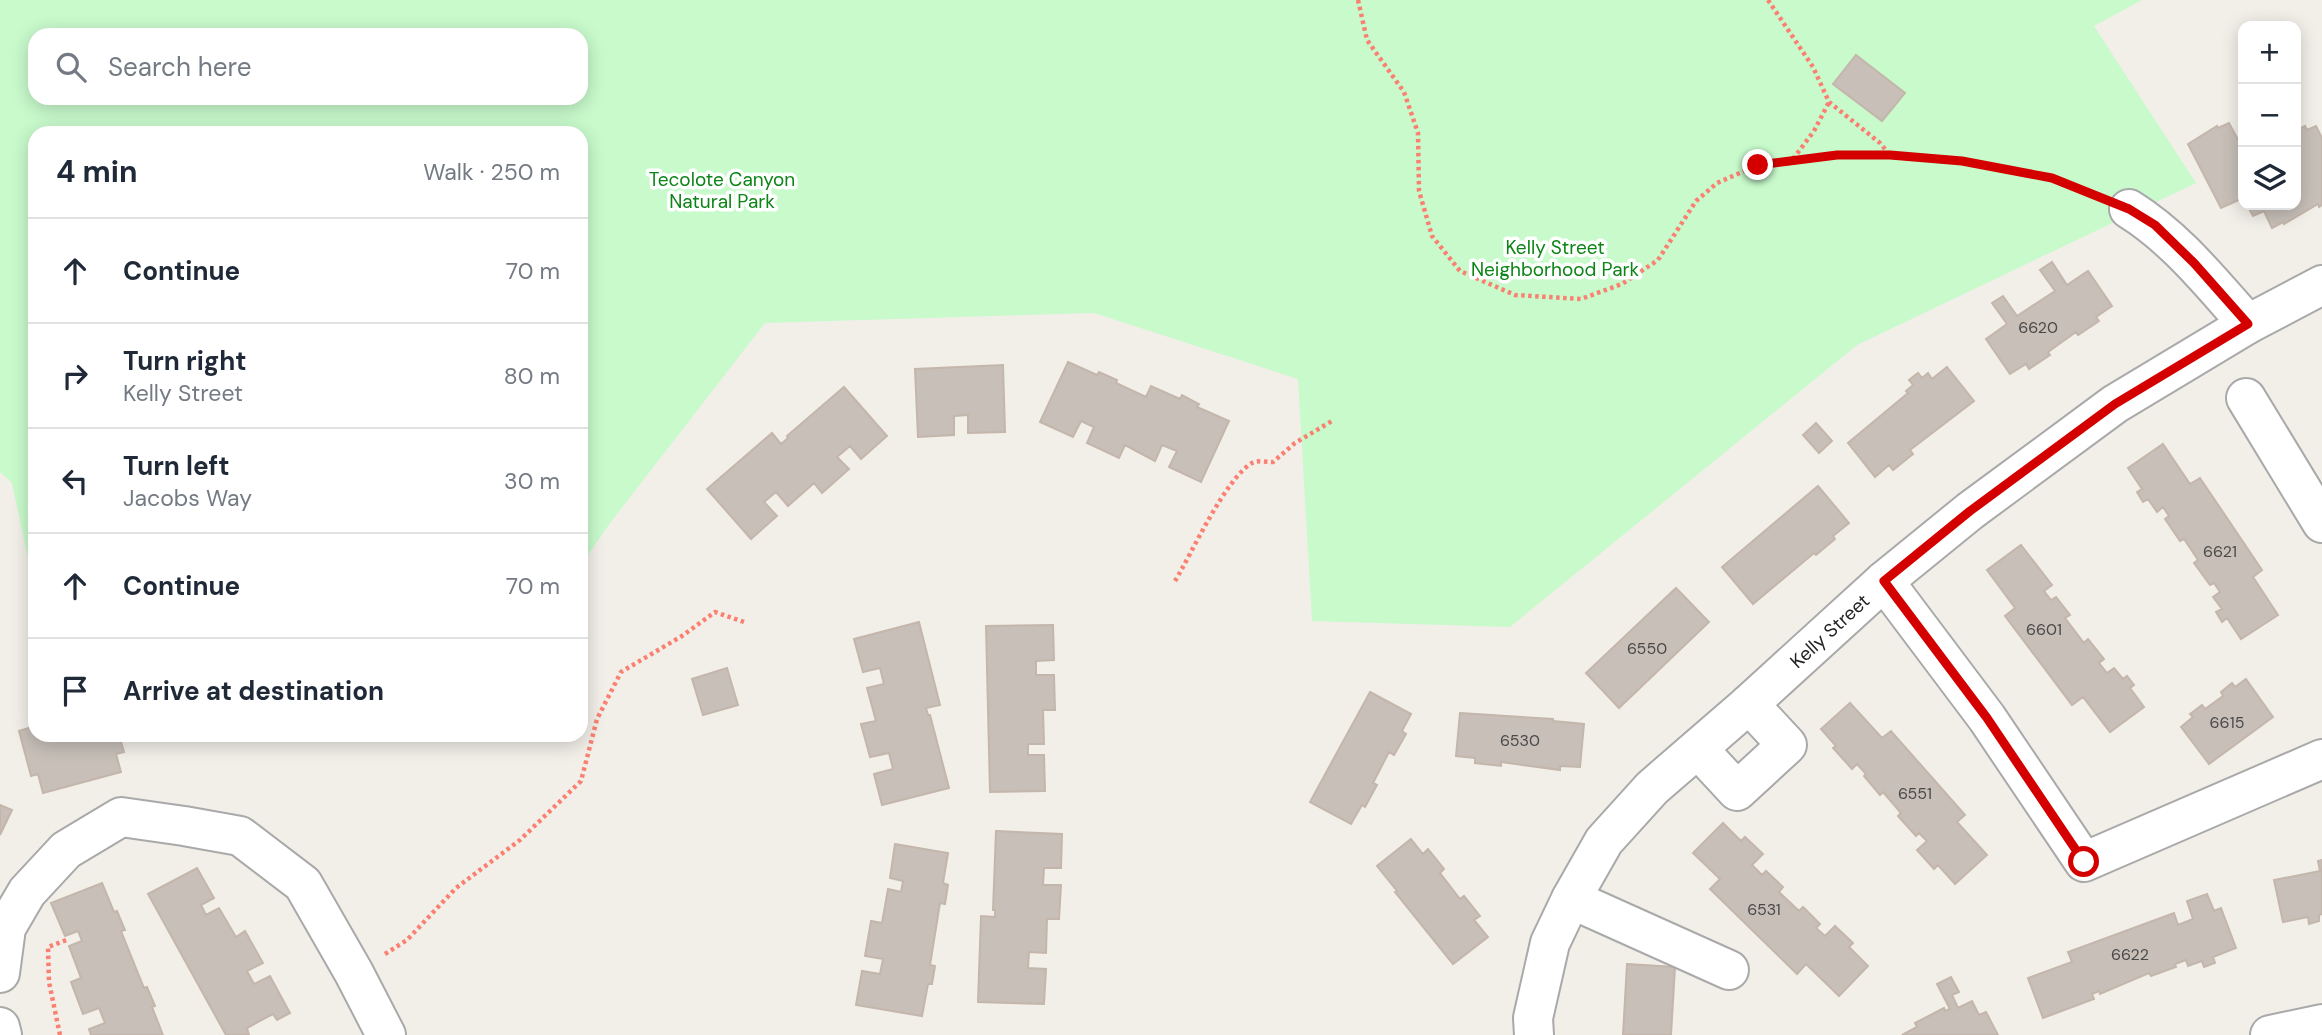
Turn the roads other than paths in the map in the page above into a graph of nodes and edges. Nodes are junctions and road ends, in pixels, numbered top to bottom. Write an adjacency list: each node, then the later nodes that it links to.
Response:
1 (2129, 209): 3 (street)
2 (2322, 285): 3 (street, Kelly Street)
3 (2248, 324): 6 (street, Kelly Street)
4 (2246, 398): 5 (street)
5 (2322, 523)
6 (1884, 581): 7 (street, Kelly Street); 9 (street)
7 (1749, 704): 8 (street, Kelly Street); 8 (street)
8 (1698, 749): 10 (street, Kelly Street)
9 (2322, 759)
10 (1570, 899): 11 (street); 17 (street, Kelly Street)
11 (1729, 970)
12 (0, 973): 16 (street)
13 (2322, 1024): 18 (street)
14 (0, 1027): 15 (street)
15 (2, 1035)
16 (386, 1035)
17 (1534, 1035)
18 (2270, 1035)

